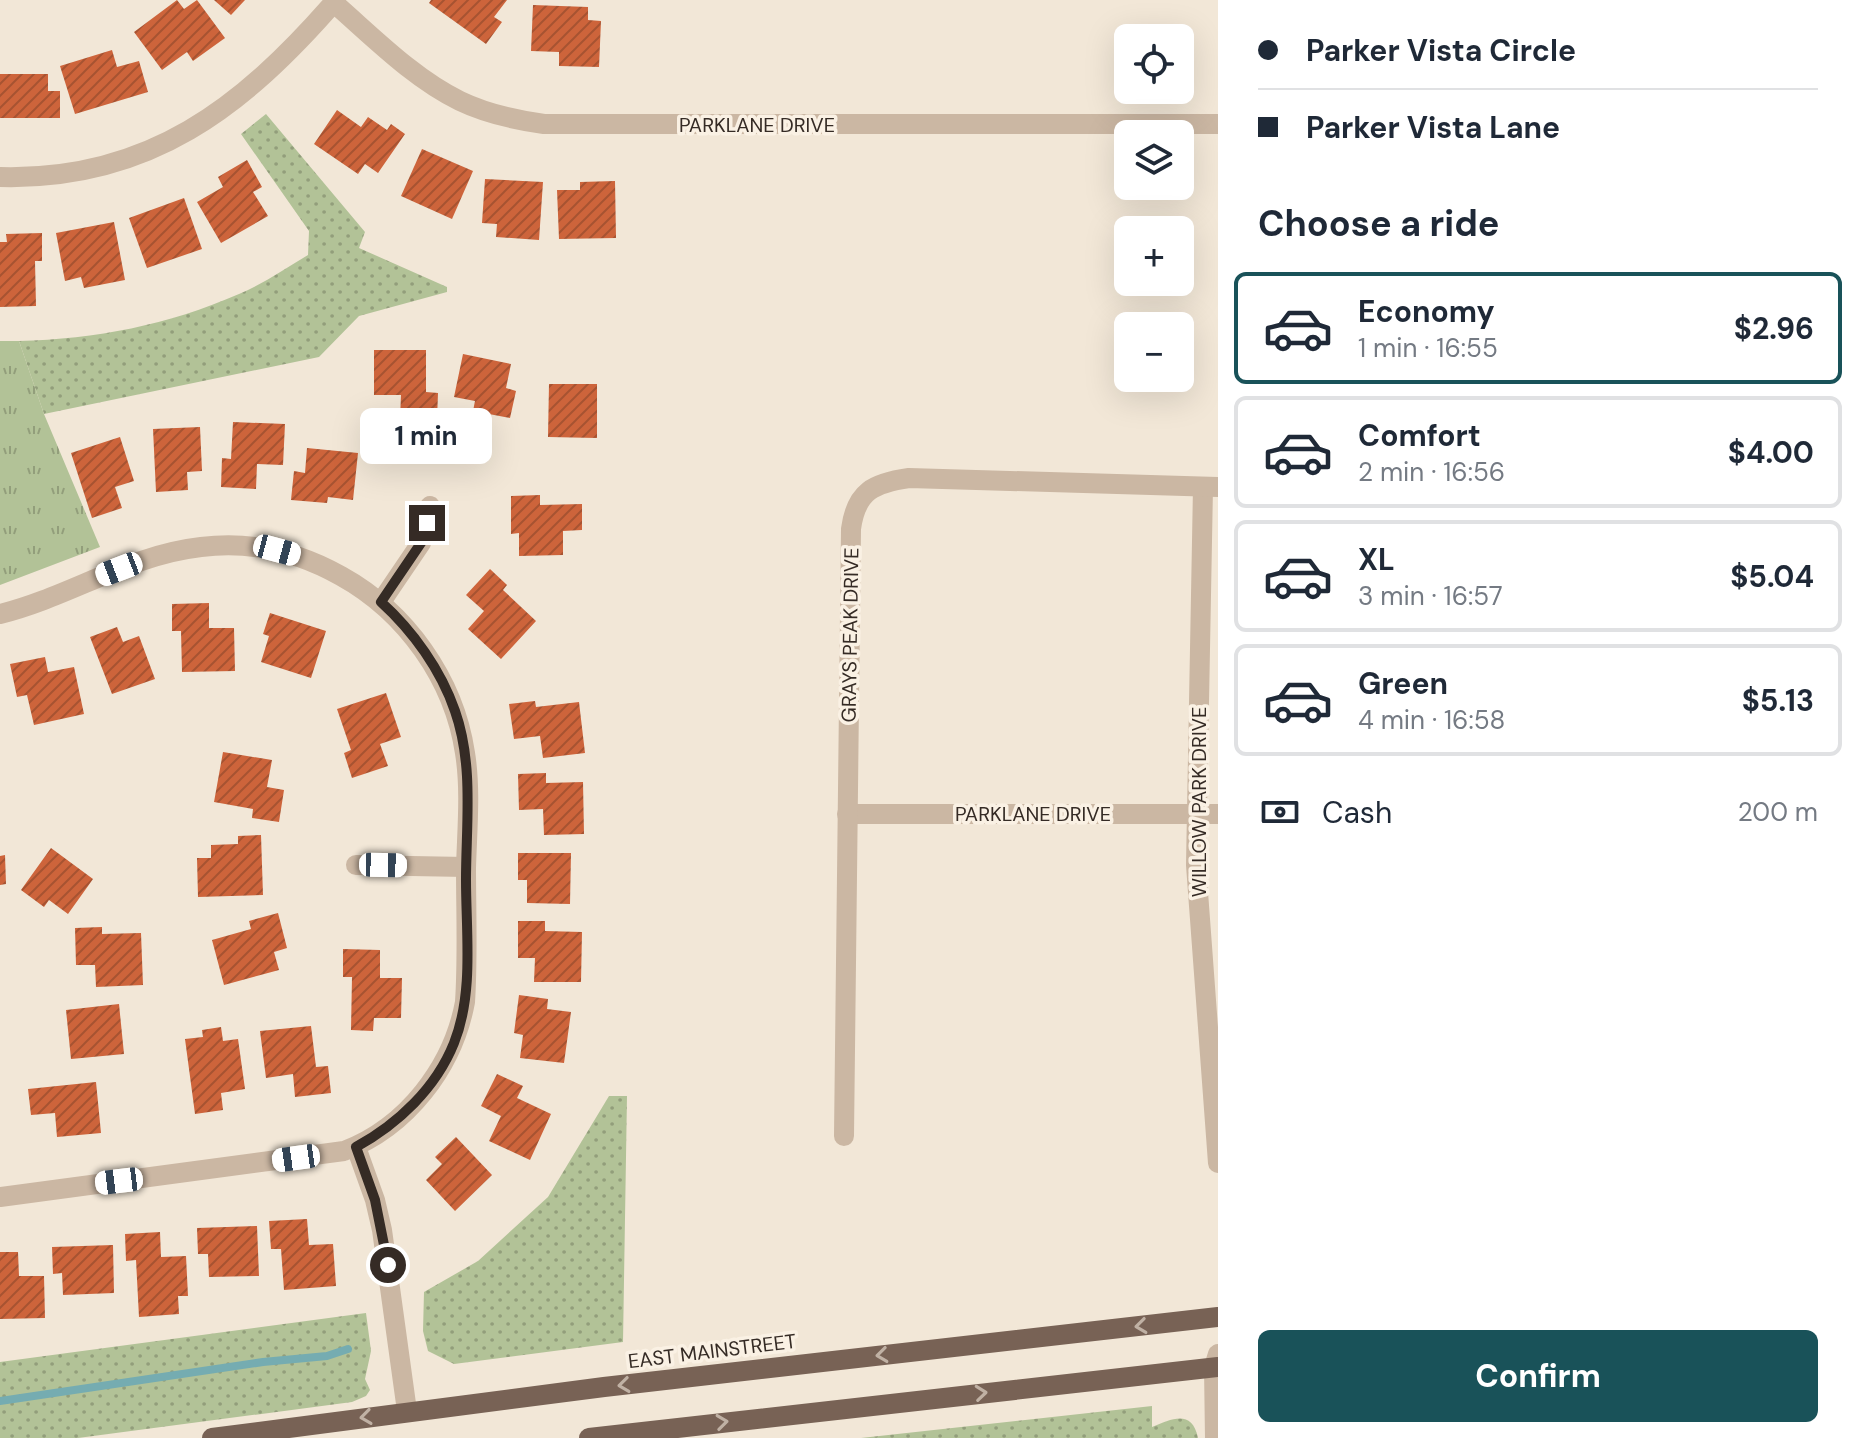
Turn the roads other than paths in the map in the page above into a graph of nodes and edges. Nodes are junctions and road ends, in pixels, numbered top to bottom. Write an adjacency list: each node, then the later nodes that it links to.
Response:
1 (335, 1): 2 (street, PARKLANE DRIVE); 3 (street)
2 (1218, 124)
3 (0, 177)
4 (1210, 487): 8 (street, GRAYS PEAK DRIVE); 9 (street, WILLOW PARK DRIVE)
5 (430, 506): 6 (street)
6 (381, 602): 7 (street); 11 (street)
7 (0, 614)
8 (847, 814): 9 (street, PARKLANE DRIVE); 12 (street, GRAYS PEAK DRIVE)
9 (1208, 814): 14 (street, WILLOW PARK DRIVE)
10 (356, 865): 11 (street)
11 (466, 867): 13 (street)
12 (844, 1136)
13 (356, 1147): 15 (street); 18 (street)
14 (1218, 1163)
15 (0, 1197)
16 (1218, 1317): 18 (main road, EAST MAINSTREET, one-way to 18)
17 (1217, 1363): 20 (main road, one-way to 17); 21 (street)
18 (407, 1411): 19 (main road, EAST MAINSTREET, one-way to 19)
19 (212, 1438)
20 (589, 1438)
21 (1215, 1438)

